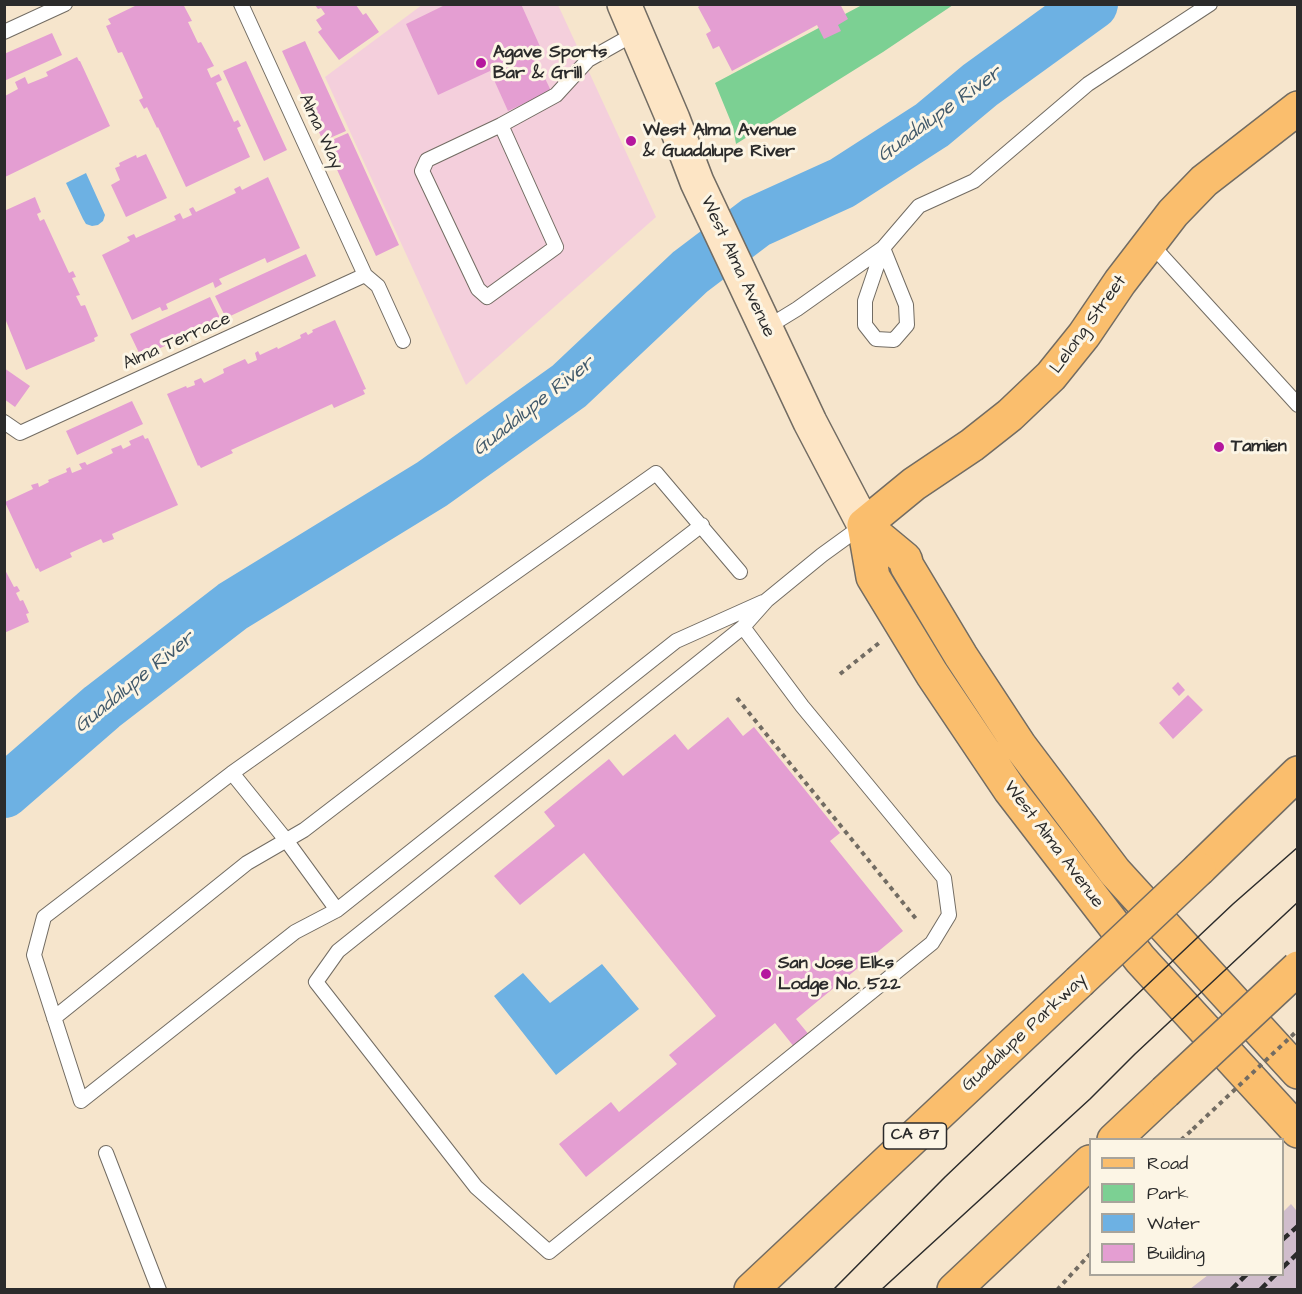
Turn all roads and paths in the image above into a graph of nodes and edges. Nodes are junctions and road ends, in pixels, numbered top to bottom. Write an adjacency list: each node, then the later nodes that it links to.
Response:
1 (65, 4): 5 (lane)
2 (241, 4): 10 (lane, Alma Way)
3 (1210, 4): 9 (lane)
4 (630, 19): 7 (lane); 11 (main road, West Alma Avenue)
5 (4, 32)
6 (1298, 108): 8 (main road, Lelong Street)
7 (501, 125): 7 (lane)
8 (1150, 243): 13 (lane); 16 (main road, Lelong Street)
9 (883, 249): 9 (lane); 11 (lane)
10 (365, 275): 12 (lane, Alma Way); 14 (lane, Alma Terrace)
11 (762, 322): 16 (main road, West Alma Avenue)
12 (403, 341)
13 (1298, 405)
14 (4, 422)
15 (702, 525): 17 (lane); 23 (lane); 25 (lane)
16 (864, 525): 18 (lane); 31 (main road, West Alma Avenue); 32 (main road, West Alma Avenue)
17 (740, 572)
18 (767, 600): 19 (lane); 26 (lane)
19 (743, 627): 19 (lane)
20 (879, 643): 21 (path)
21 (840, 674)
22 (736, 698): 27 (path)
23 (232, 773): 25 (lane); 29 (lane)
24 (1298, 774): 39 (main road, Guadalupe Parkway / CA 87, bridge)
25 (286, 840): 26 (lane); 29 (lane)
26 (337, 910): 29 (lane)
27 (917, 920)
28 (1298, 968): 33 (main road, bridge)
29 (54, 1018)
30 (1298, 1030): 34 (path, bridge)
31 (1298, 1072)
32 (1298, 1131)
33 (1116, 1138)
34 (1183, 1138)
35 (106, 1153): 38 (lane)
36 (1089, 1162): 40 (main road)
37 (1089, 1255): 41 (path)
38 (159, 1290)
39 (751, 1290)
40 (954, 1290)
41 (1057, 1290)

